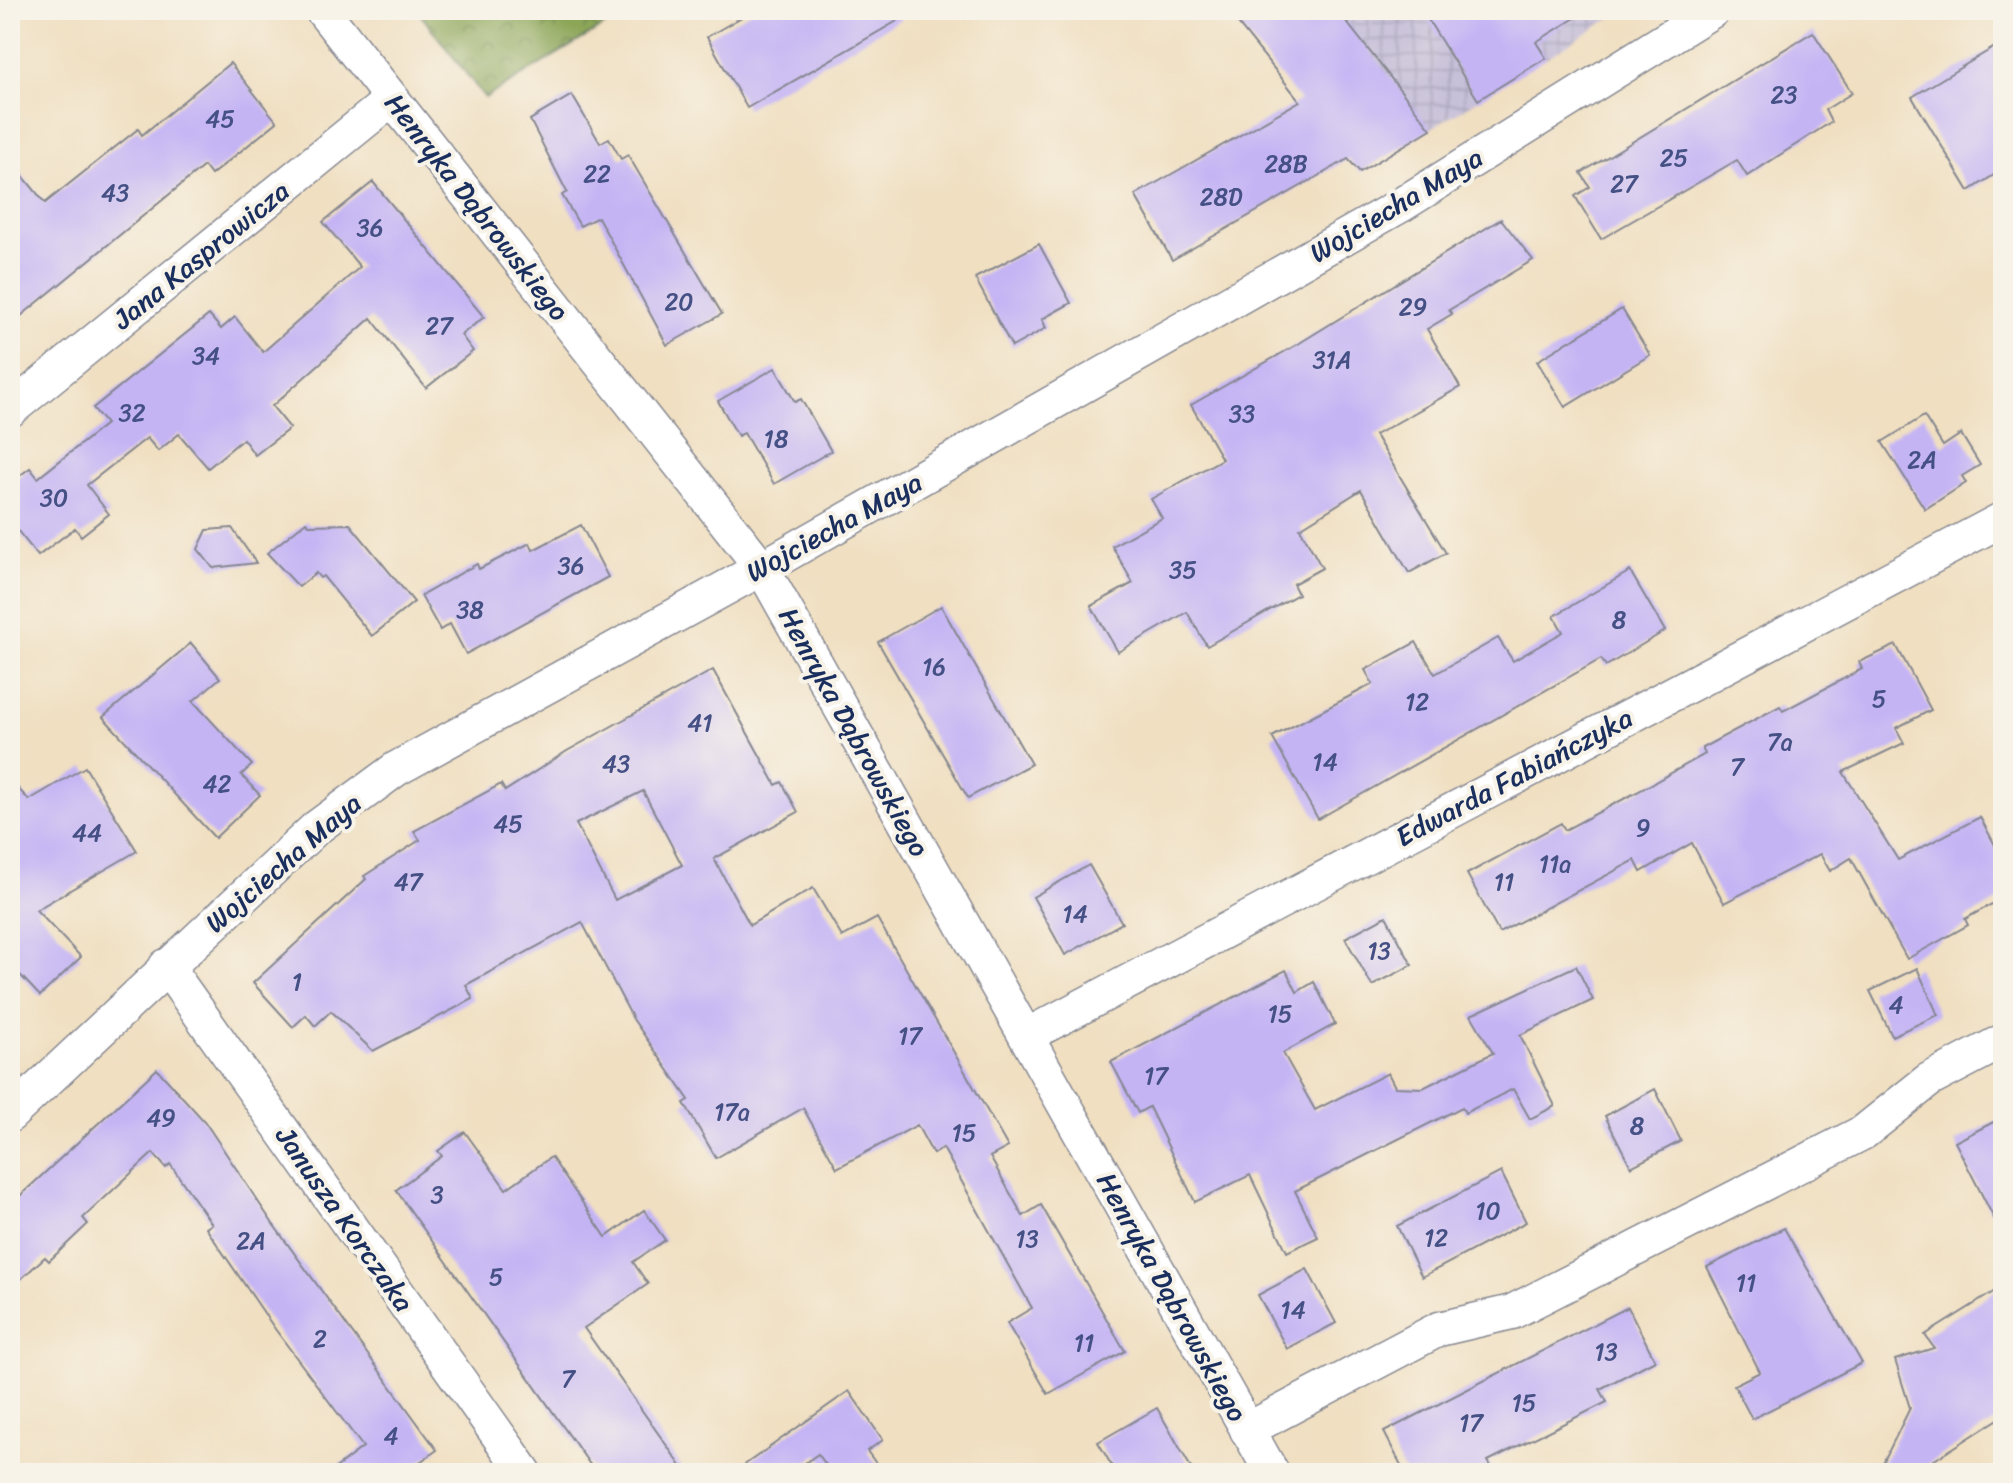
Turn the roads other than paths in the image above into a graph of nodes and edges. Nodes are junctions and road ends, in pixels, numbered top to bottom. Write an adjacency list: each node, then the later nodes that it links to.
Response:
1 (322, 10): 3 (street, Henryka Dąbrowskiego)
2 (1713, 10): 6 (street, Wojciecha Maya)
3 (392, 99): 4 (street, Jana Kasprowicza); 6 (street, Henryka Dąbrowskiego)
4 (10, 410)
5 (2003, 519): 8 (street, Edwarda Fabiańczyka)
6 (762, 568): 7 (street, Wojciecha Maya); 8 (street, Henryka Dąbrowskiego)
7 (166, 966): 10 (street, Wojciecha Maya); 12 (street, Janusza Korczaka)
8 (1026, 1036): 11 (street, Henryka Dąbrowskiego)
9 (2003, 1041): 11 (street)
10 (10, 1115)
11 (1247, 1430): 13 (street, Henryka Dąbrowskiego)
12 (525, 1473)
13 (1272, 1473)

